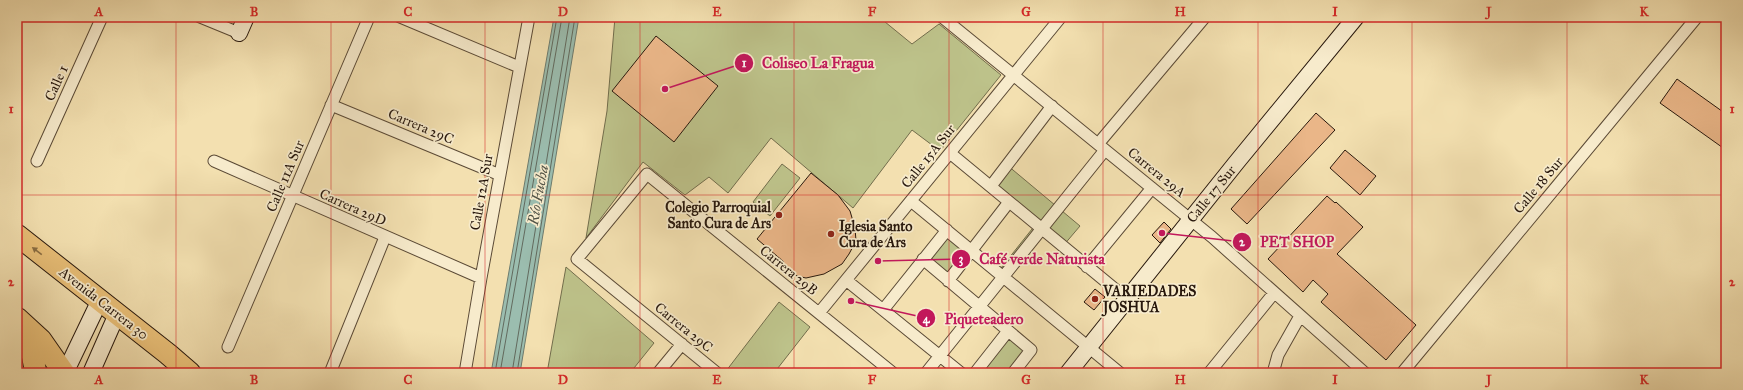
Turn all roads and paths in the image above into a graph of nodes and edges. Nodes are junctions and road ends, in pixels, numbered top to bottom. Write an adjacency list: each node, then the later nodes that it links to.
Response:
1 (102, 17): 20 (street, Calle 1)
2 (200, 17): 12 (street)
3 (246, 17): 12 (street)
4 (369, 17): 15 (street, Calle 11A Sur)
5 (400, 17): 13 (street)
6 (529, 17): 13 (street, Calle 12A Sur)
7 (942, 17): 14 (street, Carrera 29A)
8 (1061, 17): 14 (street, Calle 15A Sur)
9 (1205, 17): 17 (street)
10 (1356, 17): 27 (street, Calle 17 Sur)
11 (1697, 17): 73 (street, Calle 18 Sur)
12 (239, 34)
13 (519, 68): 21 (street, Calle 12A Sur)
14 (1014, 75): 16 (street, Carrera 29A); 18 (street, Calle 15A Sur)
15 (331, 105): 21 (street, Carrera 29C); 24 (street, Calle 11A Sur)
16 (1052, 106): 17 (street, Carrera 29A); 22 (street)
17 (1102, 147): 23 (street, Carrera 29A); 28 (street)
18 (950, 153): 22 (street); 25 (street, Calle 15A Sur)
19 (214, 160): 24 (street, Carrera 29D)
20 (37, 161)
21 (500, 175): 37 (street, Calle 12A Sur)
22 (991, 186): 26 (street)
23 (1152, 188): 27 (street, Carrera 29A); 35 (street)
24 (292, 196): 31 (street, Carrera 29D); 52 (street, Calle 11A Sur)
25 (911, 201): 29 (street); 38 (street, Calle 15A Sur)
26 (1010, 202): 28 (street); 32 (street)
27 (1191, 219): 40 (street, Carrera 29A); 41 (street, Calle 17 Sur)
28 (1042, 229): 35 (street); 36 (street)
29 (947, 230): 32 (street); 34 (street)
30 (17, 236): 42 (highway, Avenida Carrera 30, one-way to 30)
31 (385, 237): 37 (street, Carrera 29D); 59 (street)
32 (972, 250): 36 (street); 39 (street)
33 (577, 259): 45 (street, Carrera 29B); 51 (street, Carrera 29C)
34 (923, 259): 39 (street); 44 (street)
35 (1088, 267): 41 (street)
36 (1003, 276): 43 (street); 53 (street)
37 (481, 278): 60 (street, Calle 12A Sur)
38 (846, 280): 44 (street); 45 (street, Calle 15A Sur)
39 (948, 280): 43 (street)
40 (1274, 293): 47 (street, Carrera 29A); 70 (street)
41 (1127, 299): 53 (street, Calle 17 Sur)
42 (100, 300): 46 (highway, Avenida Carrera 30); 55 (street)
43 (979, 307): 50 (street); 54 (street)
44 (883, 310): 54 (street)
45 (819, 313): 63 (street, Carrera 29B)
46 (118, 314): 57 (street); 58 (highway, Avenida Carrera 30)
47 (1300, 316): 71 (street); 72 (street, Carrera 29A)
48 (17, 318): 55 (highway)
49 (17, 323): 56 (highway)
50 (1008, 331): 66 (street); 67 (street)
51 (682, 344): 61 (street); 62 (street, Carrera 29C)
52 (228, 347)
53 (1089, 347): 68 (street, Calle 17 Sur); 69 (street)
54 (940, 356): 64 (street); 65 (street)
55 (70, 371)
56 (36, 373)
57 (90, 373)
58 (190, 373)
59 (330, 373)
60 (465, 373)
61 (658, 373)
62 (717, 373)
63 (893, 373)
64 (926, 373)
65 (961, 373)
66 (975, 373)
67 (1013, 373)
68 (1068, 373)
69 (1120, 373)
70 (1209, 373)
71 (1273, 373)
72 (1365, 373)
73 (1402, 373)

